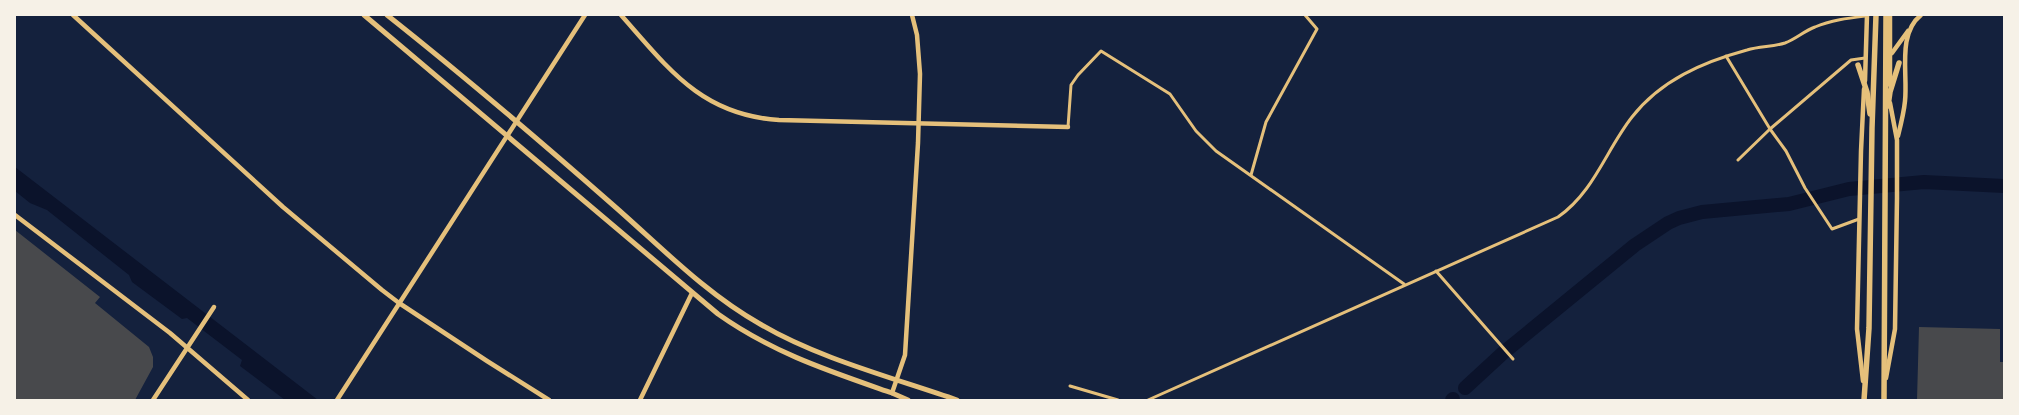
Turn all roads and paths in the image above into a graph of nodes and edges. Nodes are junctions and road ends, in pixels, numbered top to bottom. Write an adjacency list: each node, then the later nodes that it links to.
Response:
1 (73, 15): 34 (street)
2 (364, 15): 25 (main road)
3 (386, 15): 19 (main road)
4 (585, 15): 19 (street)
5 (621, 15): 20 (street)
6 (912, 15): 20 (street)
7 (1305, 15): 28 (street)
8 (1876, 15): 22 (highway)
9 (1886, 15): 23 (highway)
10 (1890, 15): 14 (street)
11 (1921, 15): 13 (street)
12 (1866, 16): 15 (street); 16 (street)
13 (1909, 30): 14 (street); 26 (street)
14 (1891, 54): 26 (street)
15 (1726, 56): 24 (street); 31 (street)
16 (1866, 58): 24 (street); 30 (street)
17 (1899, 63): 23 (highway)
18 (1858, 65): 22 (highway)
19 (517, 122): 25 (street); 38 (main road)
20 (918, 123): 21 (street); 38 (street)
21 (1068, 127): 28 (street)
22 (1872, 128): 40 (highway)
23 (1886, 128): 41 (highway)
24 (1770, 129): 27 (street); 30 (street)
25 (507, 135): 33 (main road); 34 (street)
26 (1898, 140): 41 (street)
27 (1738, 160)
28 (1251, 175): 32 (street)
29 (15, 215): 36 (street)
30 (1860, 219): 40 (street)
31 (1436, 271): 32 (street); 37 (street)
32 (1405, 284): 51 (street)
33 (692, 293): 42 (main road); 47 (street)
34 (399, 303): 45 (street); 46 (street)
35 (214, 307): 36 (street)
36 (187, 347): 43 (street); 44 (street)
37 (1513, 359)
38 (897, 379): 42 (street); 49 (main road)
39 (1070, 386): 50 (street)
40 (1864, 387): 52 (highway)
41 (1884, 387): 53 (highway)
42 (892, 393): 48 (main road)
43 (153, 400)
44 (248, 400)
45 (337, 400)
46 (550, 400)
47 (640, 400)
48 (908, 400)
49 (958, 400)
50 (1118, 400)
51 (1148, 400)
52 (1864, 400)
53 (1884, 400)

